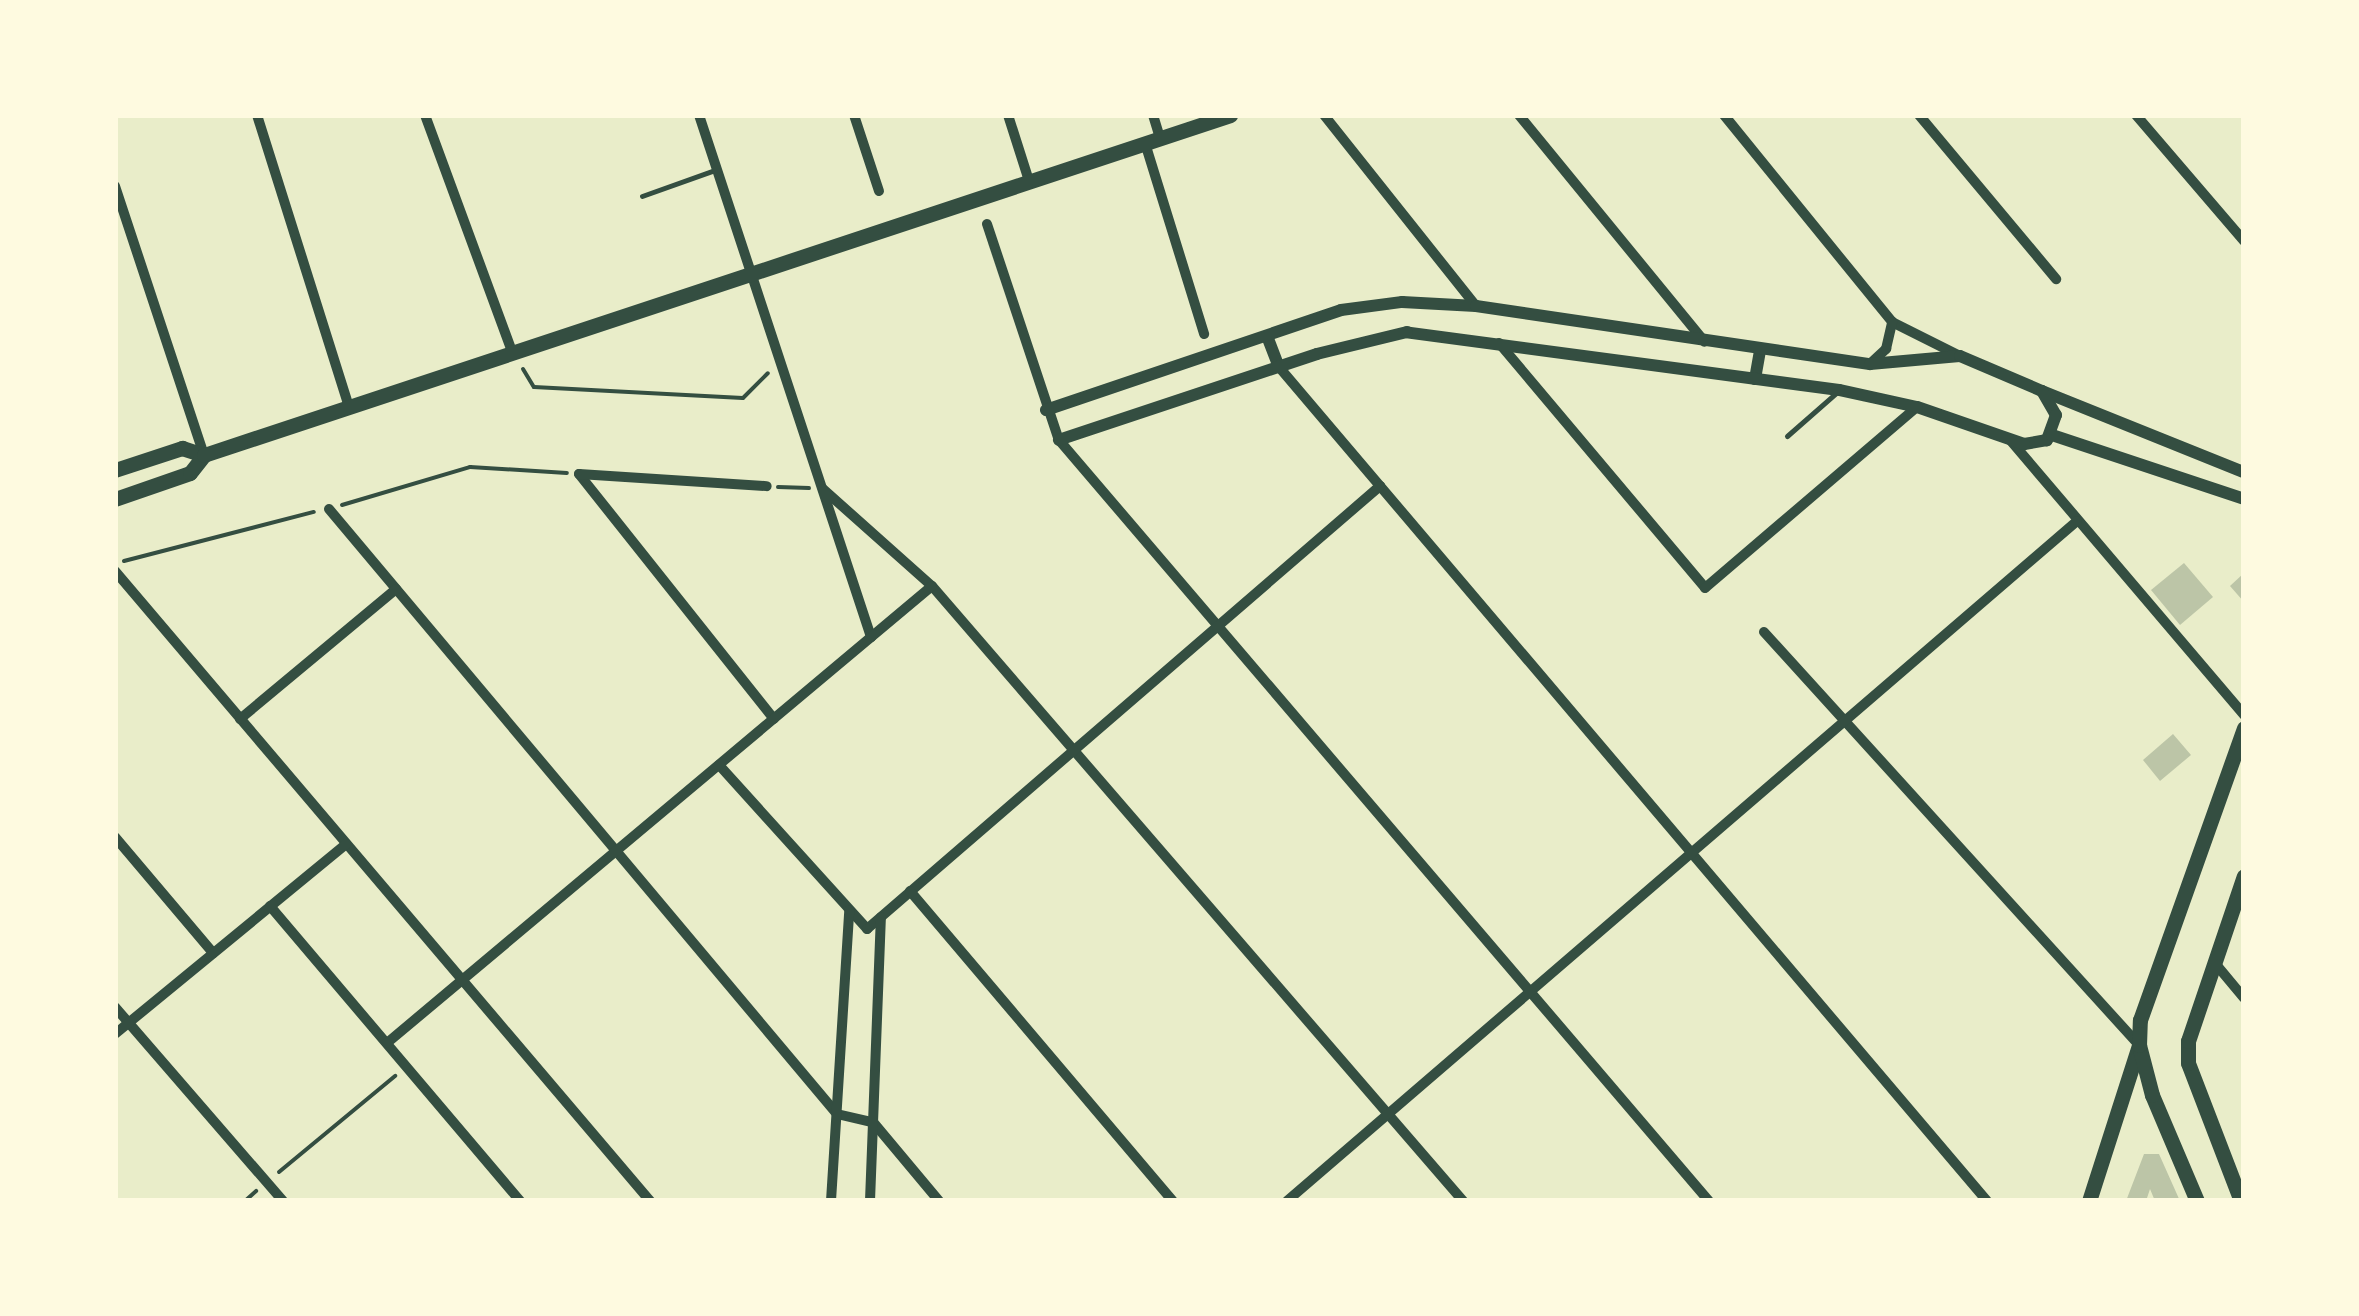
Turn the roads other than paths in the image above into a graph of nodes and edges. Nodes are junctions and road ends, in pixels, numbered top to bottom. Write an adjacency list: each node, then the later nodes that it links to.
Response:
1 (257, 115): 37 (street)
2 (425, 115): 30 (street)
3 (700, 115): 14 (street)
4 (854, 115): 17 (street)
5 (1008, 115): 15 (street)
6 (1154, 115): 13 (street)
7 (1230, 115): 13 (main road)
8 (1324, 115): 23 (street)
9 (1519, 115): 28 (street)
10 (1724, 115): 24 (street)
11 (1919, 115): 22 (street)
12 (2136, 115): 20 (street)
13 (1153, 141): 15 (main road); 25 (street)
14 (717, 169): 18 (lane); 21 (street)
15 (1029, 182): 21 (main road)
16 (115, 186): 44 (street)
17 (879, 191)
18 (642, 196)
19 (987, 224): 39 (street)
20 (2244, 241)
21 (752, 273): 30 (main road); 49 (street)
22 (2056, 278)
23 (1476, 306): 26 (street); 28 (street)
24 (1892, 322): 31 (street); 32 (street)
25 (1204, 334)
26 (1267, 336): 33 (street); 39 (street)
27 (1496, 341): 33 (street); 34 (street); 38 (street)
28 (1706, 342): 29 (street)
29 (1760, 350): 32 (street); 34 (street)
30 (512, 352): 37 (main road)
31 (1960, 356): 32 (street); 36 (street)
32 (1870, 364)
33 (1279, 367): 42 (street); 48 (street)
34 (1755, 379): 35 (street)
35 (1839, 390): 38 (street); 41 (lane)
36 (2042, 391): 40 (street); 46 (street)
37 (350, 406): 44 (main road)
38 (1918, 407): 43 (street)
39 (1046, 410): 42 (street)
40 (2052, 435): 43 (street); 51 (street)
41 (1787, 436)
42 (1060, 440): 57 (street)
43 (2010, 440): 53 (street)
44 (204, 454): 45 (main road); 50 (main road)
45 (115, 470)
46 (2244, 472)
47 (767, 486): 62 (street)
48 (1380, 486): 57 (street); 70 (street)
49 (824, 490): 55 (street); 59 (street)
50 (115, 499)
51 (2244, 500)
52 (328, 509): 56 (street)
53 (2077, 521): 60 (street); 63 (street)
54 (115, 572): 61 (street)
55 (932, 586): 59 (street); 65 (street)
56 (396, 589): 61 (street); 69 (street)
57 (1217, 626): 65 (street); 79 (street)
58 (1764, 632): 63 (street)
59 (871, 637): 62 (street)
60 (2244, 716)
61 (240, 719): 68 (street)
62 (774, 719): 66 (street)
63 (1845, 721): 70 (street); 85 (street)
64 (2244, 728): 85 (main road)
65 (1075, 749): 72 (street); 87 (street)
66 (719, 765): 69 (street); 74 (street)
67 (115, 837): 76 (street)
68 (346, 844): 73 (street); 78 (street)
69 (616, 851): 78 (street); 86 (street)
70 (1692, 853): 79 (street); 99 (street)
71 (2244, 876): 77 (main road)
72 (910, 891): 75 (street); 95 (street)
73 (270, 906): 76 (street); 84 (street)
74 (850, 910): 75 (street); 86 (street)
75 (881, 916): 88 (street)
76 (213, 953): 82 (street)
77 (2213, 961): 80 (street); 102 (main road)
78 (462, 980): 84 (street); 91 (street)
79 (1530, 992): 87 (street); 98 (street)
80 (2244, 998)
81 (115, 1008): 82 (street)
82 (128, 1023): 83 (street); 89 (street)
83 (115, 1034)
84 (387, 1043): 90 (street)
85 (2139, 1046): 100 (main road); 101 (main road)
86 (836, 1114): 88 (street); 92 (street)
87 (1388, 1114): 96 (street); 97 (street)
88 (874, 1122): 93 (street); 94 (street)
89 (282, 1201)
90 (520, 1201)
91 (650, 1201)
92 (831, 1201)
93 (870, 1201)
94 (939, 1201)
95 (1173, 1201)
96 (1287, 1201)
97 (1463, 1201)
98 (1709, 1201)
99 (1987, 1201)
100 (2089, 1201)
101 (2197, 1201)
102 (2241, 1201)

